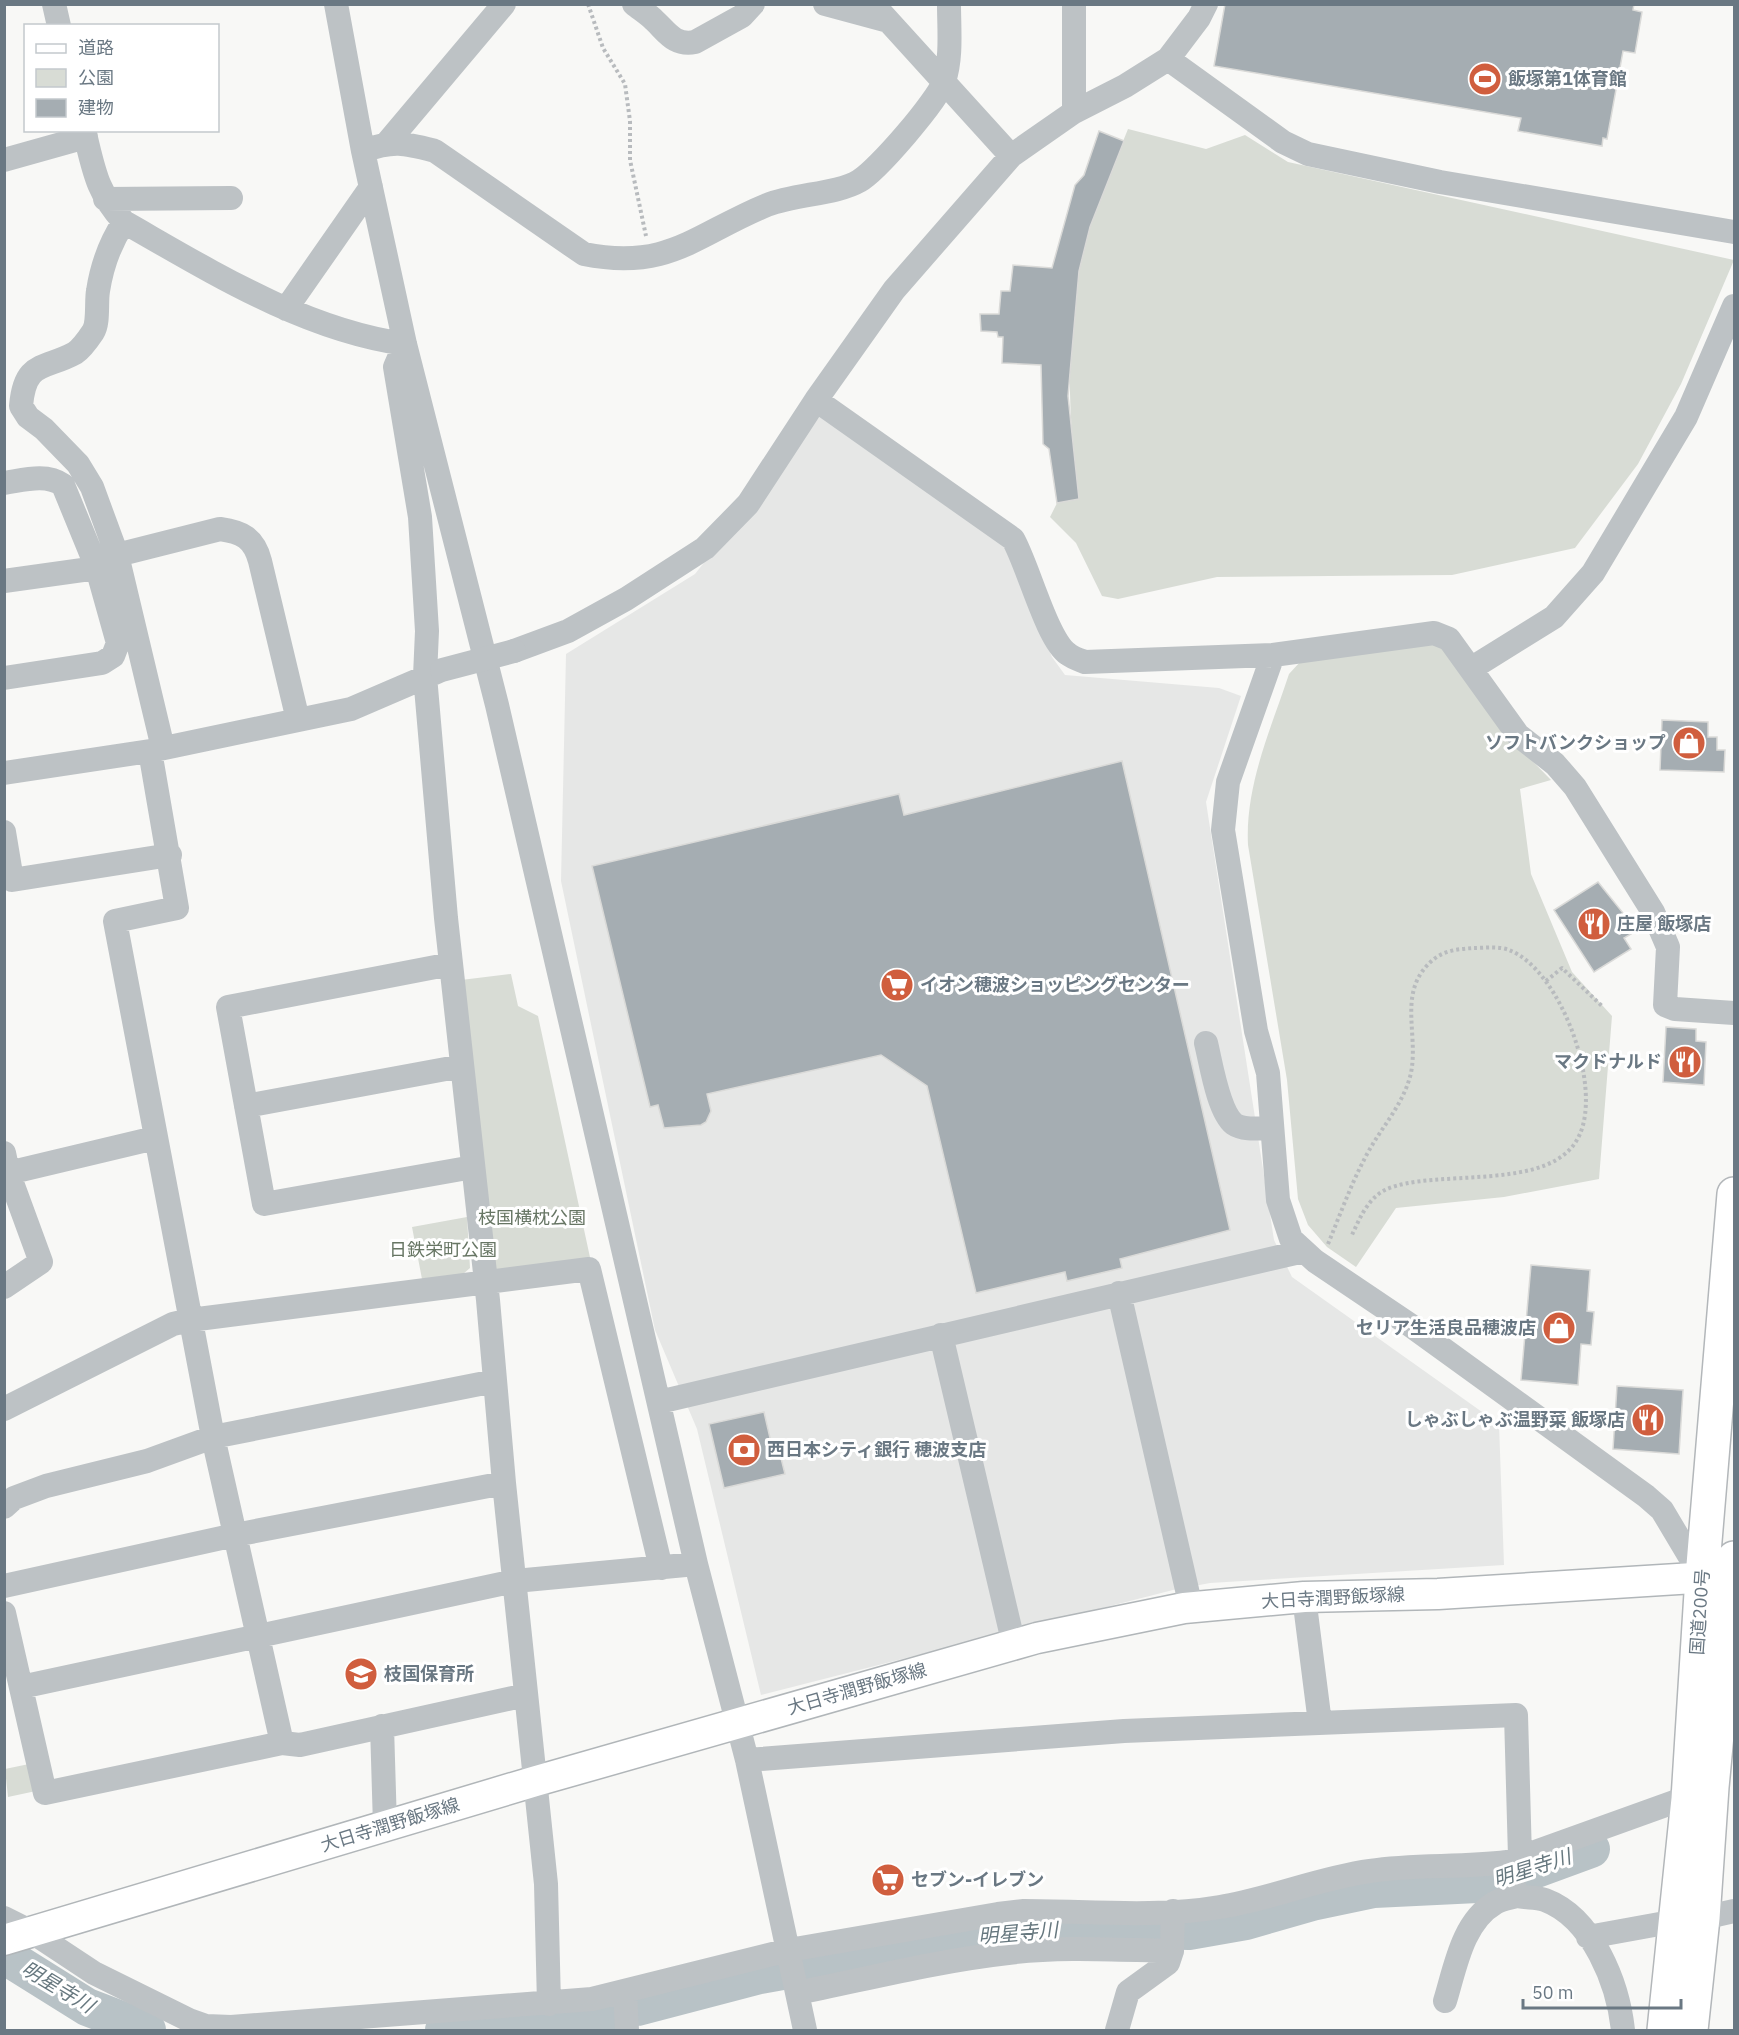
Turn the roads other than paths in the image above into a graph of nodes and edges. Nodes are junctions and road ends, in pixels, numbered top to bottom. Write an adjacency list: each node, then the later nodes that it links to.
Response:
1 (54, 4): 11 (street)
2 (336, 4): 17 (street)
3 (504, 4): 16 (street)
4 (633, 4): 5 (street)
5 (753, 4)
6 (825, 4): 10 (street)
7 (949, 4): 13 (street)
8 (1074, 4): 14 (street)
9 (1206, 4): 12 (street)
10 (880, 13): 13 (street)
11 (59, 24)
12 (1168, 59): 14 (street); 24 (street)
13 (944, 83): 16 (street); 18 (street)
14 (1074, 112): 18 (street)
15 (85, 134): 19 (street); 22 (street)
16 (387, 142): 17 (street)
17 (363, 151): 20 (street)
18 (1011, 156): 28 (street)
19 (4, 160)
20 (371, 187): 26 (street); 27 (street)
21 (231, 198): 22 (street)
22 (105, 199): 23 (street)
23 (124, 222): 26 (street); 30 (street)
24 (1734, 232)
25 (1734, 306): 34 (street)
26 (286, 309): 27 (street)
27 (405, 344): 35 (street); 59 (street)
28 (816, 400): 33 (street); 35 (street, bridge)
29 (4, 483): 31 (street)
30 (117, 555): 37 (street); 38 (street)
31 (97, 568): 32 (street); 36 (street)
32 (4, 581)
33 (1273, 655): 34 (street); 47 (street)
34 (1473, 668): 43 (street)
35 (434, 673): 37 (street); 42 (street)
36 (4, 678)
37 (298, 720): 38 (street)
38 (156, 749): 39 (street); 41 (street)
39 (4, 773)
40 (4, 832): 41 (street)
41 (170, 855): 48 (street)
42 (451, 964): 45 (street); 46 (street)
43 (1734, 1013)
44 (1206, 1043): 47 (street)
45 (462, 1066): 46 (street); 50 (street)
46 (246, 1106): 50 (street)
47 (1272, 1128): 52 (street)
48 (155, 1138): 49 (street); 56 (street)
49 (6, 1167): 54 (street)
50 (473, 1167): 53 (street)
51 (1734, 1194): 67 (highway, 国道200号)
52 (1315, 1249): 55 (street); 67 (street)
53 (485, 1282): 56 (street); 58 (street); 66 (street)
54 (4, 1287)
55 (1119, 1293): 57 (street); 71 (street)
56 (190, 1320): 60 (street); 61 (street)
57 (941, 1335): 59 (street); 74 (street)
58 (495, 1381): 61 (street); 62 (street)
59 (659, 1402): 65 (street)
60 (4, 1409)
61 (213, 1437): 63 (street); 64 (street)
62 (504, 1483): 64 (street); 68 (street)
63 (4, 1507)
64 (235, 1535): 69 (street); 73 (street)
65 (696, 1564): 66 (street); 78 (street)
66 (661, 1568): 68 (street)
67 (1726, 1571): 70 (main road, 大日寺潤野飯塚線); 83 (highway, 国道200号)
68 (515, 1581): 73 (street); 75 (street)
69 (4, 1586)
70 (1304, 1597): 71 (main road, 大日寺潤野飯塚線); 77 (street)
71 (1191, 1607): 74 (main road, 大日寺潤野飯塚線)
72 (4, 1613): 76 (street)
73 (259, 1637): 76 (street); 80 (street)
74 (1014, 1645): 78 (main road, 大日寺潤野飯塚線)
75 (526, 1695): 79 (street); 82 (street)
76 (17, 1705): 80 (street)
77 (1320, 1722): 81 (street); 85 (street)
78 (737, 1723): 81 (street); 82 (main road, 大日寺潤野飯塚線)
79 (382, 1726): 80 (street); 84 (street)
80 (282, 1743)
81 (747, 1760): 92 (street)
82 (536, 1781): 84 (main road, 大日寺潤野飯塚線); 94 (street)
83 (1700, 1793): 85 (street); 87 (highway, 国道200号)
84 (385, 1826): 89 (main road, 大日寺潤野飯塚線)
85 (1514, 1875): 86 (street); 90 (street); 93 (street)
86 (1173, 1915): 91 (street); 92 (street)
87 (1704, 1917): 90 (street); 100 (highway, 国道200号); 101 (highway, 国道200号)
88 (4, 1918): 89 (street)
89 (18, 1936): 96 (street)
90 (1588, 1937): 99 (street)
91 (1172, 1946): 92 (street); 98 (street)
92 (793, 1972): 95 (street); 97 (street)
93 (1444, 2001)
94 (549, 2004): 95 (street); 96 (street)
95 (626, 2012)
96 (185, 2025)
97 (805, 2031)
98 (1117, 2031)
99 (1623, 2031)
100 (1664, 2031)
101 (1690, 2031)

